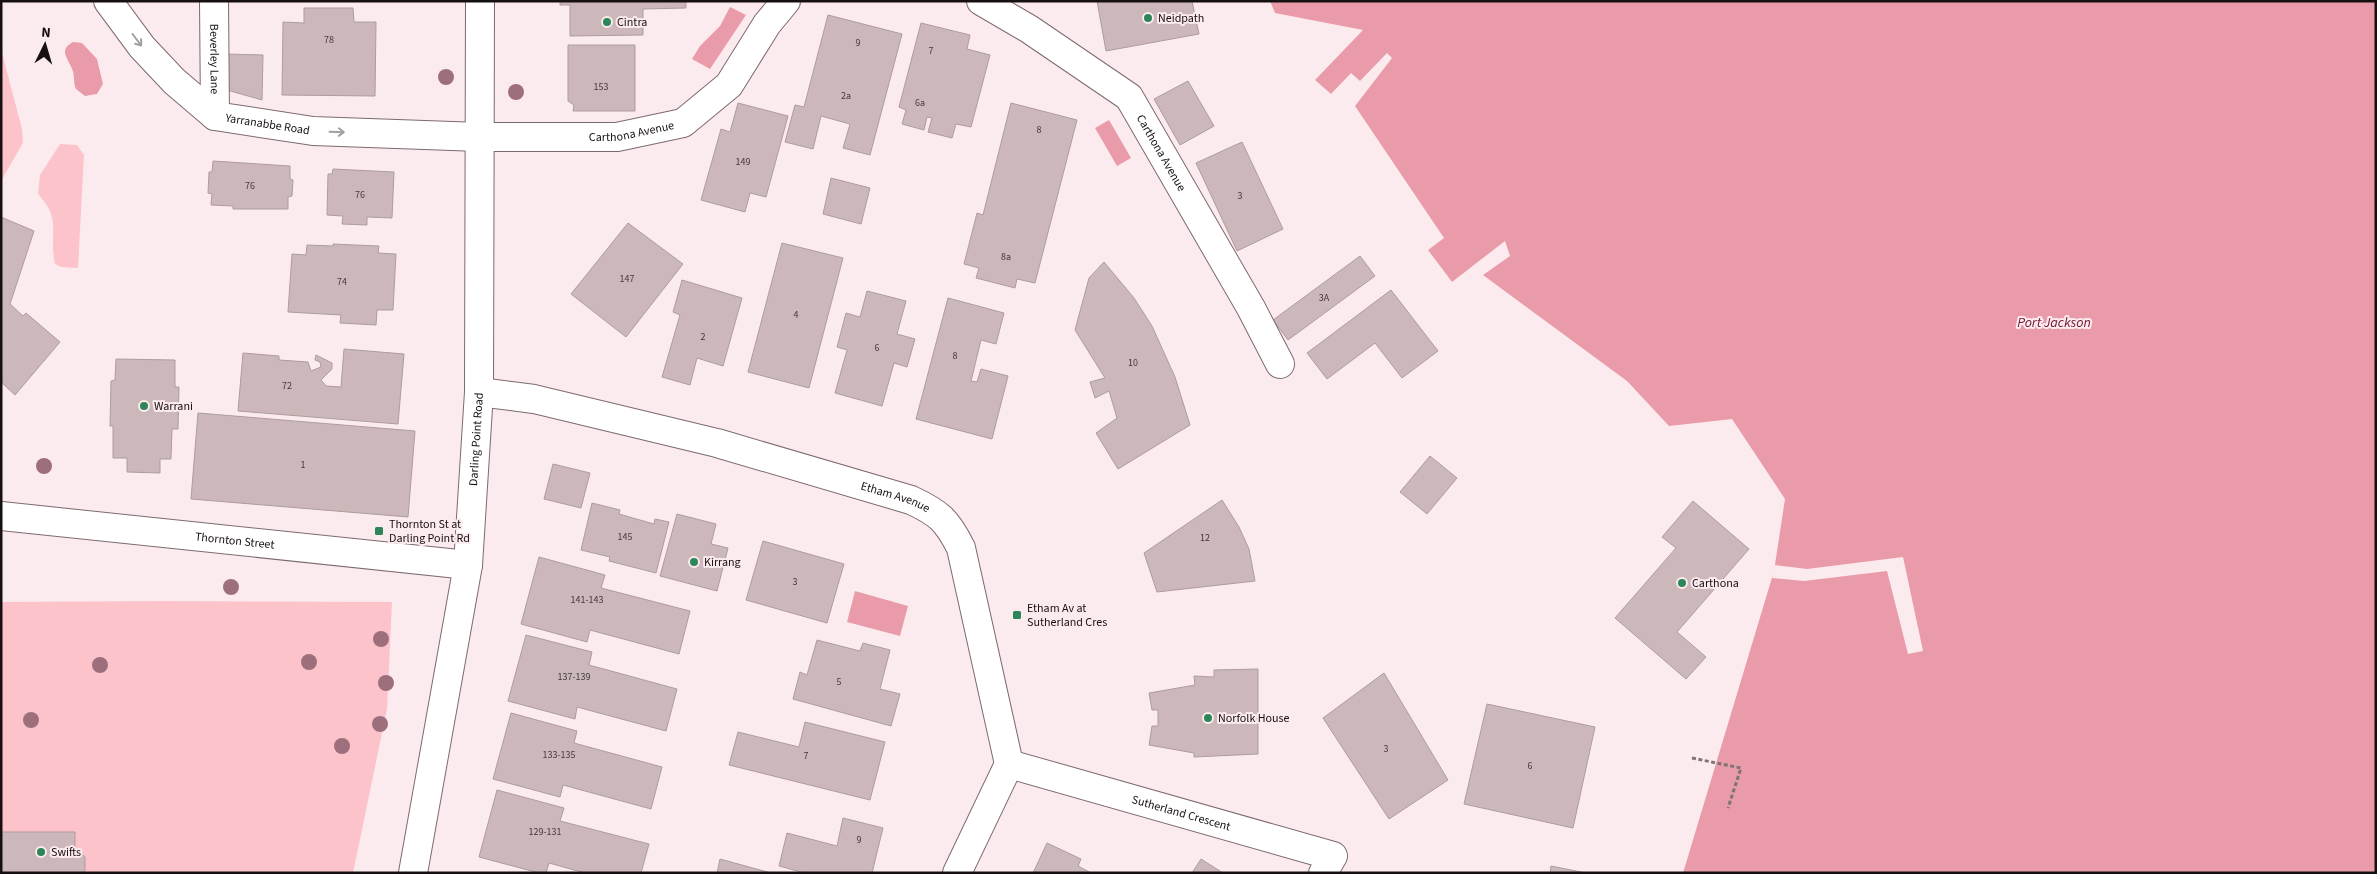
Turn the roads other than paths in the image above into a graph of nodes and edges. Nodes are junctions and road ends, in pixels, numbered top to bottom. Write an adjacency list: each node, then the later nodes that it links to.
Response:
1 (108, 1): 6 (street, Yarranabbe Road, one-way to 6)
2 (214, 1): 6 (street, Beverley Lane)
3 (480, 1): 7 (street, Darling Point Road)
4 (786, 1): 7 (street, Carthona Avenue)
5 (981, 1): 8 (street, Carthona Avenue)
6 (215, 116): 7 (street, Yarranabbe Road, one-way to 7)
7 (480, 137): 9 (street, Darling Point Road)
8 (1280, 364)
9 (479, 392): 11 (street, Darling Point Road); 12 (street, Etham Avenue)
10 (1, 516): 11 (street, Thornton Street)
11 (468, 565): 13 (street, Darling Point Road)
12 (1009, 764): 14 (street); 15 (street, Sutherland Crescent)
13 (413, 873)
14 (957, 873)
15 (1323, 873)

